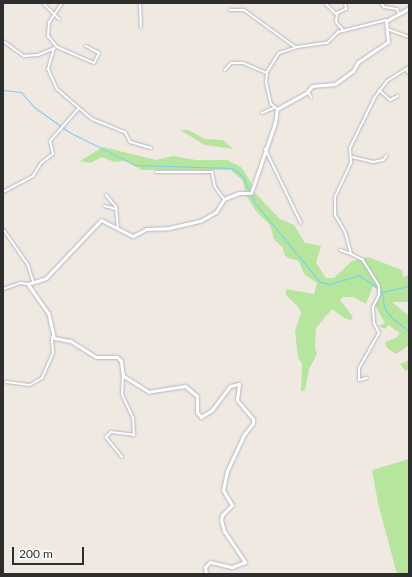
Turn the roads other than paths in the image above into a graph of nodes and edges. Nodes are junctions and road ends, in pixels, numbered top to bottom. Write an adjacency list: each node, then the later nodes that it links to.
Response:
1 (43, 3): 11 (street)
2 (62, 3): 11 (street)
3 (140, 3): 14 (street)
4 (325, 3): 9 (street)
5 (345, 3): 9 (street)
6 (381, 3): 10 (street)
7 (409, 8): 10 (street)
8 (230, 10): 20 (street)
9 (337, 14): 16 (street)
10 (399, 14): 13 (street)
11 (53, 15): 12 (street); 21 (street)
12 (59, 19)
13 (387, 20): 15 (street); 16 (street)
14 (141, 27)
15 (387, 29): 17 (street); 28 (street)
16 (344, 31): 20 (street)
17 (409, 37)
18 (3, 41): 21 (street)
19 (86, 46): 21 (street)
20 (295, 47): 25 (street)
21 (56, 48): 31 (street)
22 (409, 67): 23 (street)
23 (406, 69): 26 (street); 27 (street)
24 (225, 70): 25 (street)
25 (267, 73): 32 (street)
26 (409, 74)
27 (379, 90): 29 (street); 37 (street)
28 (308, 92): 30 (street); 32 (street)
29 (398, 96)
30 (311, 97)
31 (78, 108): 34 (street); 39 (street)
32 (276, 109): 33 (street); 35 (street)
33 (262, 113)
34 (151, 148)
35 (265, 148): 41 (street); 44 (street)
36 (387, 155): 37 (street)
37 (352, 157): 48 (street)
38 (156, 172): 41 (street)
39 (3, 192)
40 (106, 195): 43 (street)
41 (224, 199): 45 (street)
42 (104, 206): 43 (street)
43 (117, 209): 45 (street)
44 (300, 223)
45 (118, 228): 49 (street)
46 (3, 229): 49 (street)
47 (340, 250): 48 (street)
48 (351, 254): 54 (street)
49 (33, 281): 50 (street)
50 (28, 284): 51 (street); 52 (street)
51 (3, 289)
52 (52, 336): 53 (street); 55 (street)
53 (123, 376): 56 (street); 57 (street)
54 (367, 378)
55 (6, 382)
56 (122, 457)
57 (206, 574)

